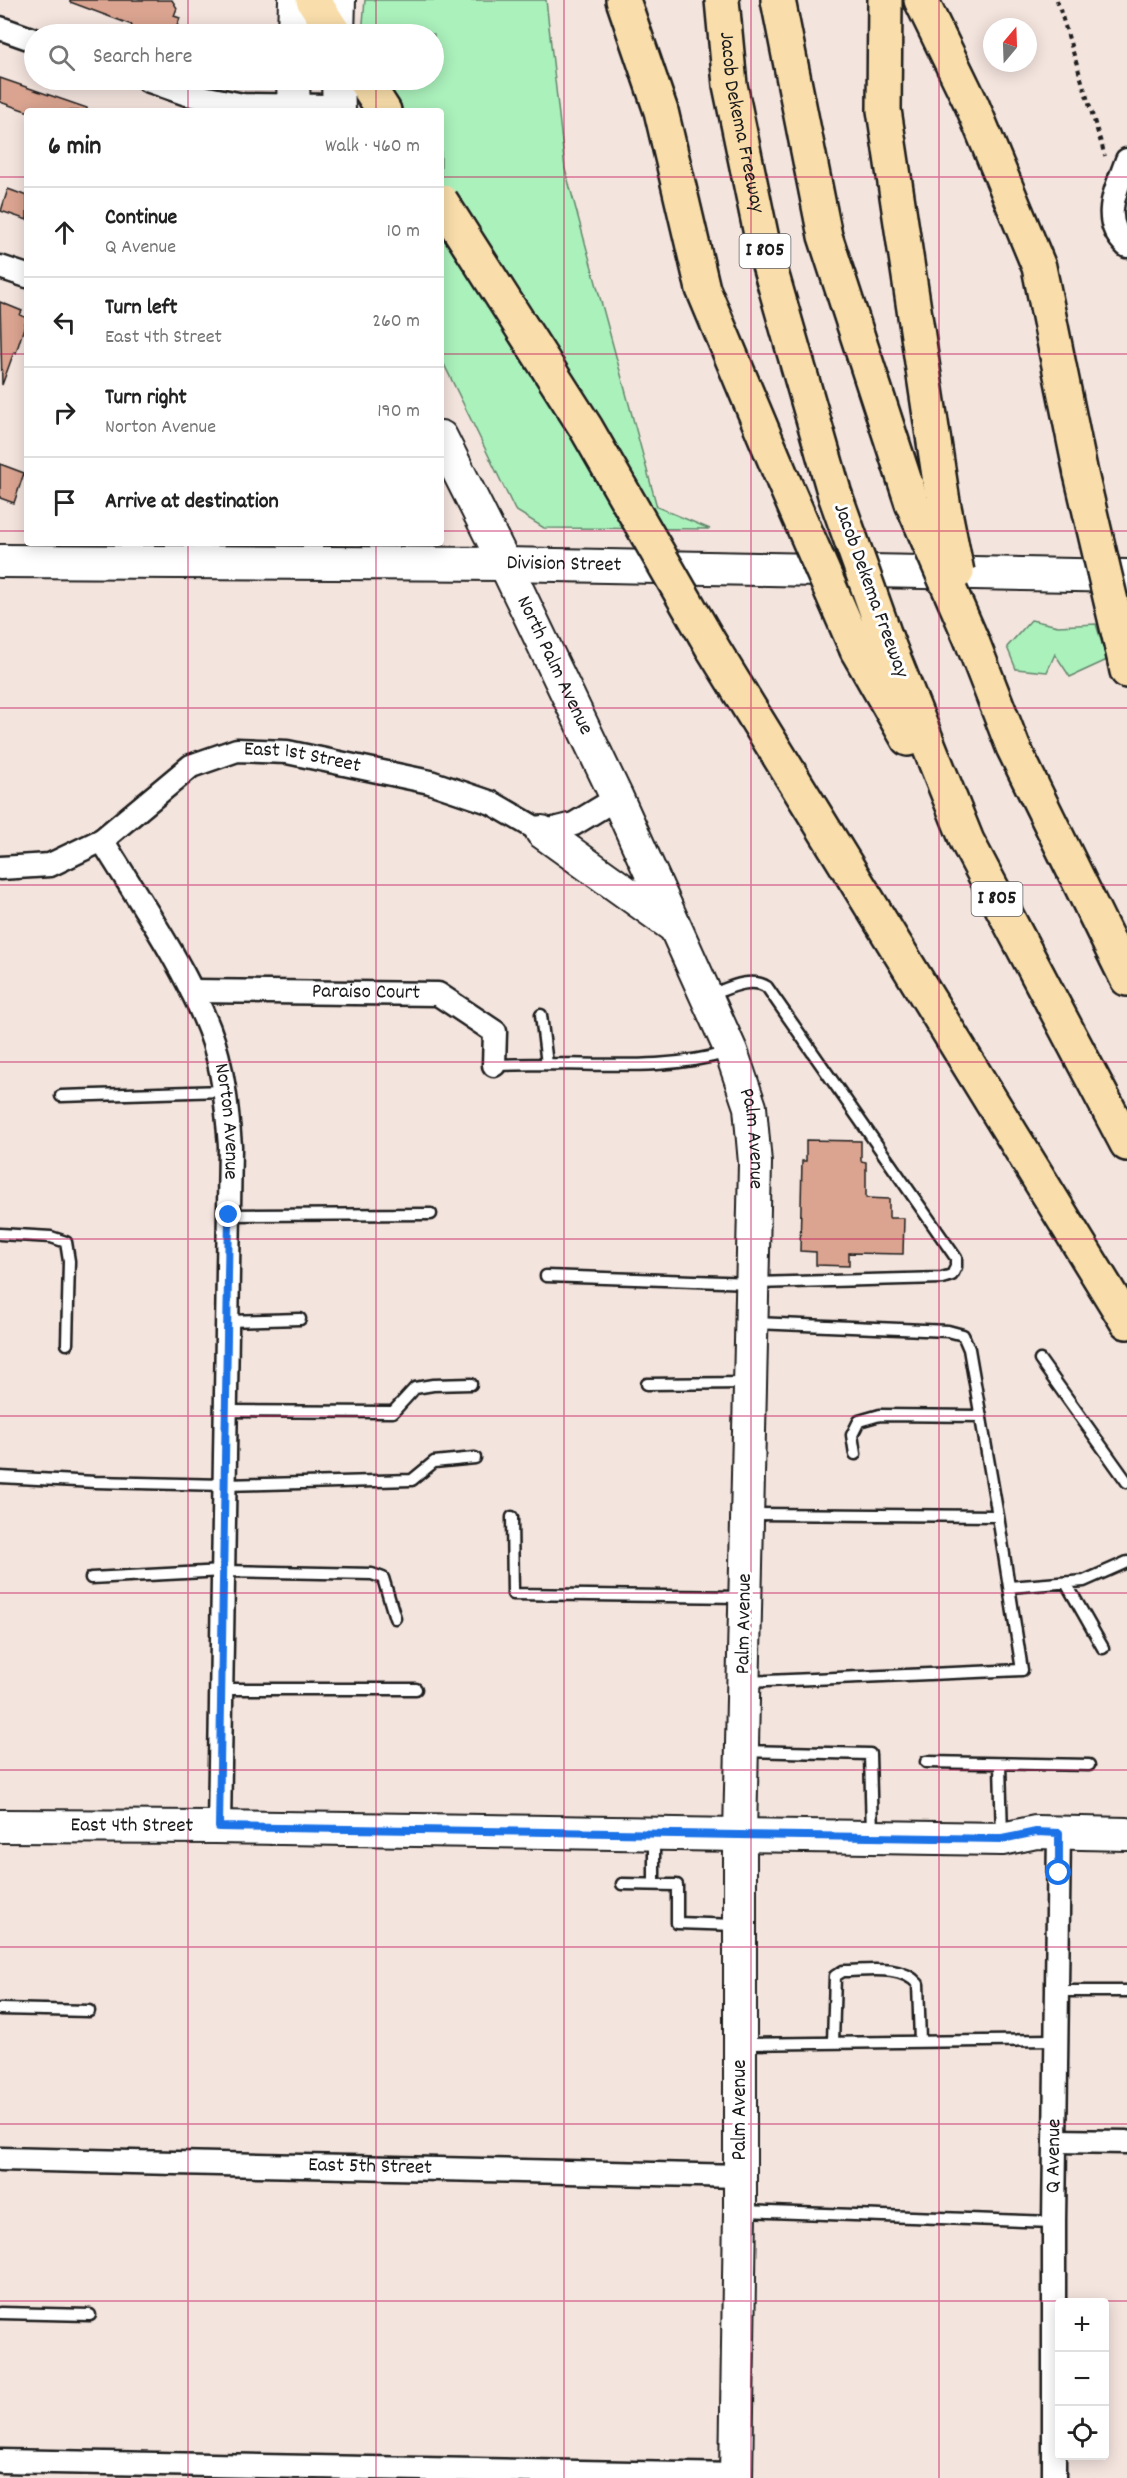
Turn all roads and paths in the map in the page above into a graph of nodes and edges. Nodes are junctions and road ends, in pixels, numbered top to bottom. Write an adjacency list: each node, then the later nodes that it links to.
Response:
1 (295, 0): 10 (street)
2 (313, 0): 11 (highway)
3 (339, 0): 12 (street)
4 (623, 0): 31 (highway, bridge)
5 (722, 0): 31 (highway, Jacob Dekema Freeway / I 805, bridge)
6 (777, 0): 26 (highway)
7 (885, 0): 26 (highway)
8 (921, 0): 32 (highway, bridge)
9 (1057, 0): 20 (path)
10 (294, 24)
11 (330, 24)
12 (338, 24)
13 (0, 28): 14 (street)
14 (24, 36)
15 (176, 90): 17 (street)
16 (370, 90): 19 (highway)
17 (293, 99): 18 (street)
18 (338, 99)
19 (382, 108)
20 (1116, 158): 22 (street)
21 (444, 206): 55 (highway, bridge)
22 (1127, 246)
23 (0, 267): 24 (street)
24 (24, 275)
25 (444, 443): 29 (street, North Palm Avenue)
26 (928, 502): 38 (highway, bridge)
27 (223, 553): 28 (street, Division Street); 29 (street, Division Street)
28 (0, 561)
29 (505, 564): 30 (street, Division Street); 33 (street, North Palm Avenue)
30 (1127, 576)
31 (873, 647): 47 (highway, Jacob Dekema Freeway / I 805)
32 (1125, 659)
33 (617, 798): 34 (street); 37 (street, Palm Avenue)
34 (542, 832): 35 (street, East 1st Street); 37 (street)
35 (102, 840): 36 (street, East 1st Street); 39 (street, Norton Avenue)
36 (0, 868)
37 (676, 928): 40 (street, Palm Avenue)
38 (1127, 979)
39 (192, 991): 44 (street, Paraiso Court); 45 (street, Norton Avenue)
40 (707, 996): 42 (street, Palm Avenue); 52 (lane)
41 (541, 1015): 43 (lane)
42 (731, 1051): 43 (lane); 52 (street, Palm Avenue)
43 (547, 1064): 44 (lane)
44 (494, 1065)
45 (224, 1091): 46 (lane); 49 (street, Norton Avenue)
46 (62, 1096)
47 (1127, 1144)
48 (431, 1214): 49 (lane)
49 (229, 1215): 54 (street, Norton Avenue)
50 (0, 1234): 57 (lane)
51 (546, 1276): 52 (lane)
52 (753, 1282): 56 (street, Palm Avenue)
53 (300, 1319): 54 (lane)
54 (228, 1322): 62 (street, Norton Avenue)
55 (1127, 1322)
56 (752, 1323): 60 (street, Palm Avenue); 63 (lane)
57 (67, 1344)
58 (1040, 1360): 67 (lane)
59 (647, 1383): 60 (lane)
60 (750, 1383): 69 (street, Palm Avenue)
61 (471, 1384): 62 (lane)
62 (226, 1411): 68 (street, Norton Avenue)
63 (981, 1416): 64 (lane); 70 (lane)
64 (855, 1454)
65 (475, 1458): 68 (lane)
66 (0, 1477): 68 (lane)
67 (1127, 1482)
68 (225, 1485): 73 (street, Norton Avenue)
69 (748, 1514): 70 (lane); 77 (street, Palm Avenue)
70 (998, 1516): 76 (lane)
71 (512, 1517): 77 (lane)
72 (1127, 1562): 75 (lane)
73 (223, 1571): 74 (lane); 78 (lane); 81 (street, Norton Avenue)
74 (91, 1578)
75 (1066, 1583): 76 (lane); 79 (lane)
76 (1009, 1587): 80 (lane)
77 (746, 1597): 80 (street, Palm Avenue)
78 (395, 1618)
79 (1103, 1648)
80 (744, 1682): 83 (street, Palm Avenue)
81 (221, 1689): 82 (lane); 88 (street, Norton Avenue)
82 (416, 1689)
83 (742, 1751): 91 (street, Palm Avenue); 93 (lane)
84 (926, 1762): 85 (lane)
85 (1000, 1765): 86 (lane); 94 (lane)
86 (1089, 1765)
87 (0, 1826): 88 (street, East 4th Street)
88 (219, 1827): 89 (street, East 4th Street)
89 (654, 1833): 91 (street, East 4th Street); 96 (lane)
90 (1059, 1833): 92 (street, East 4th Street); 94 (street, East 4th Street); 98 (street, Q Avenue)
91 (740, 1834): 93 (street, East 4th Street); 97 (street, Palm Avenue)
92 (1127, 1834)
93 (872, 1837): 94 (street, East 4th Street)
94 (1002, 1839)
95 (622, 1884): 96 (lane)
96 (654, 1885): 97 (lane)
97 (740, 1925): 105 (street, Palm Avenue)
98 (1058, 1991): 99 (lane); 102 (street, Q Avenue)
99 (1127, 1991)
100 (0, 2009): 101 (lane)
101 (89, 2011)
102 (1056, 2040): 103 (lane); 106 (street, Q Avenue)
103 (921, 2041): 104 (lane); 104 (lane)
104 (833, 2043): 105 (lane)
105 (741, 2044): 109 (street, Palm Avenue)
106 (1055, 2141): 107 (street); 111 (street, Q Avenue)
107 (1127, 2142)
108 (0, 2159): 109 (street, East 5th Street)
109 (741, 2176): 110 (street, Palm Avenue)
110 (741, 2211): 111 (lane); 115 (street, Palm Avenue)
111 (1054, 2222): 116 (street, Q Avenue)
112 (0, 2313): 113 (lane)
113 (90, 2315)
114 (0, 2462): 115 (street)
115 (736, 2476)
116 (1054, 2478)

